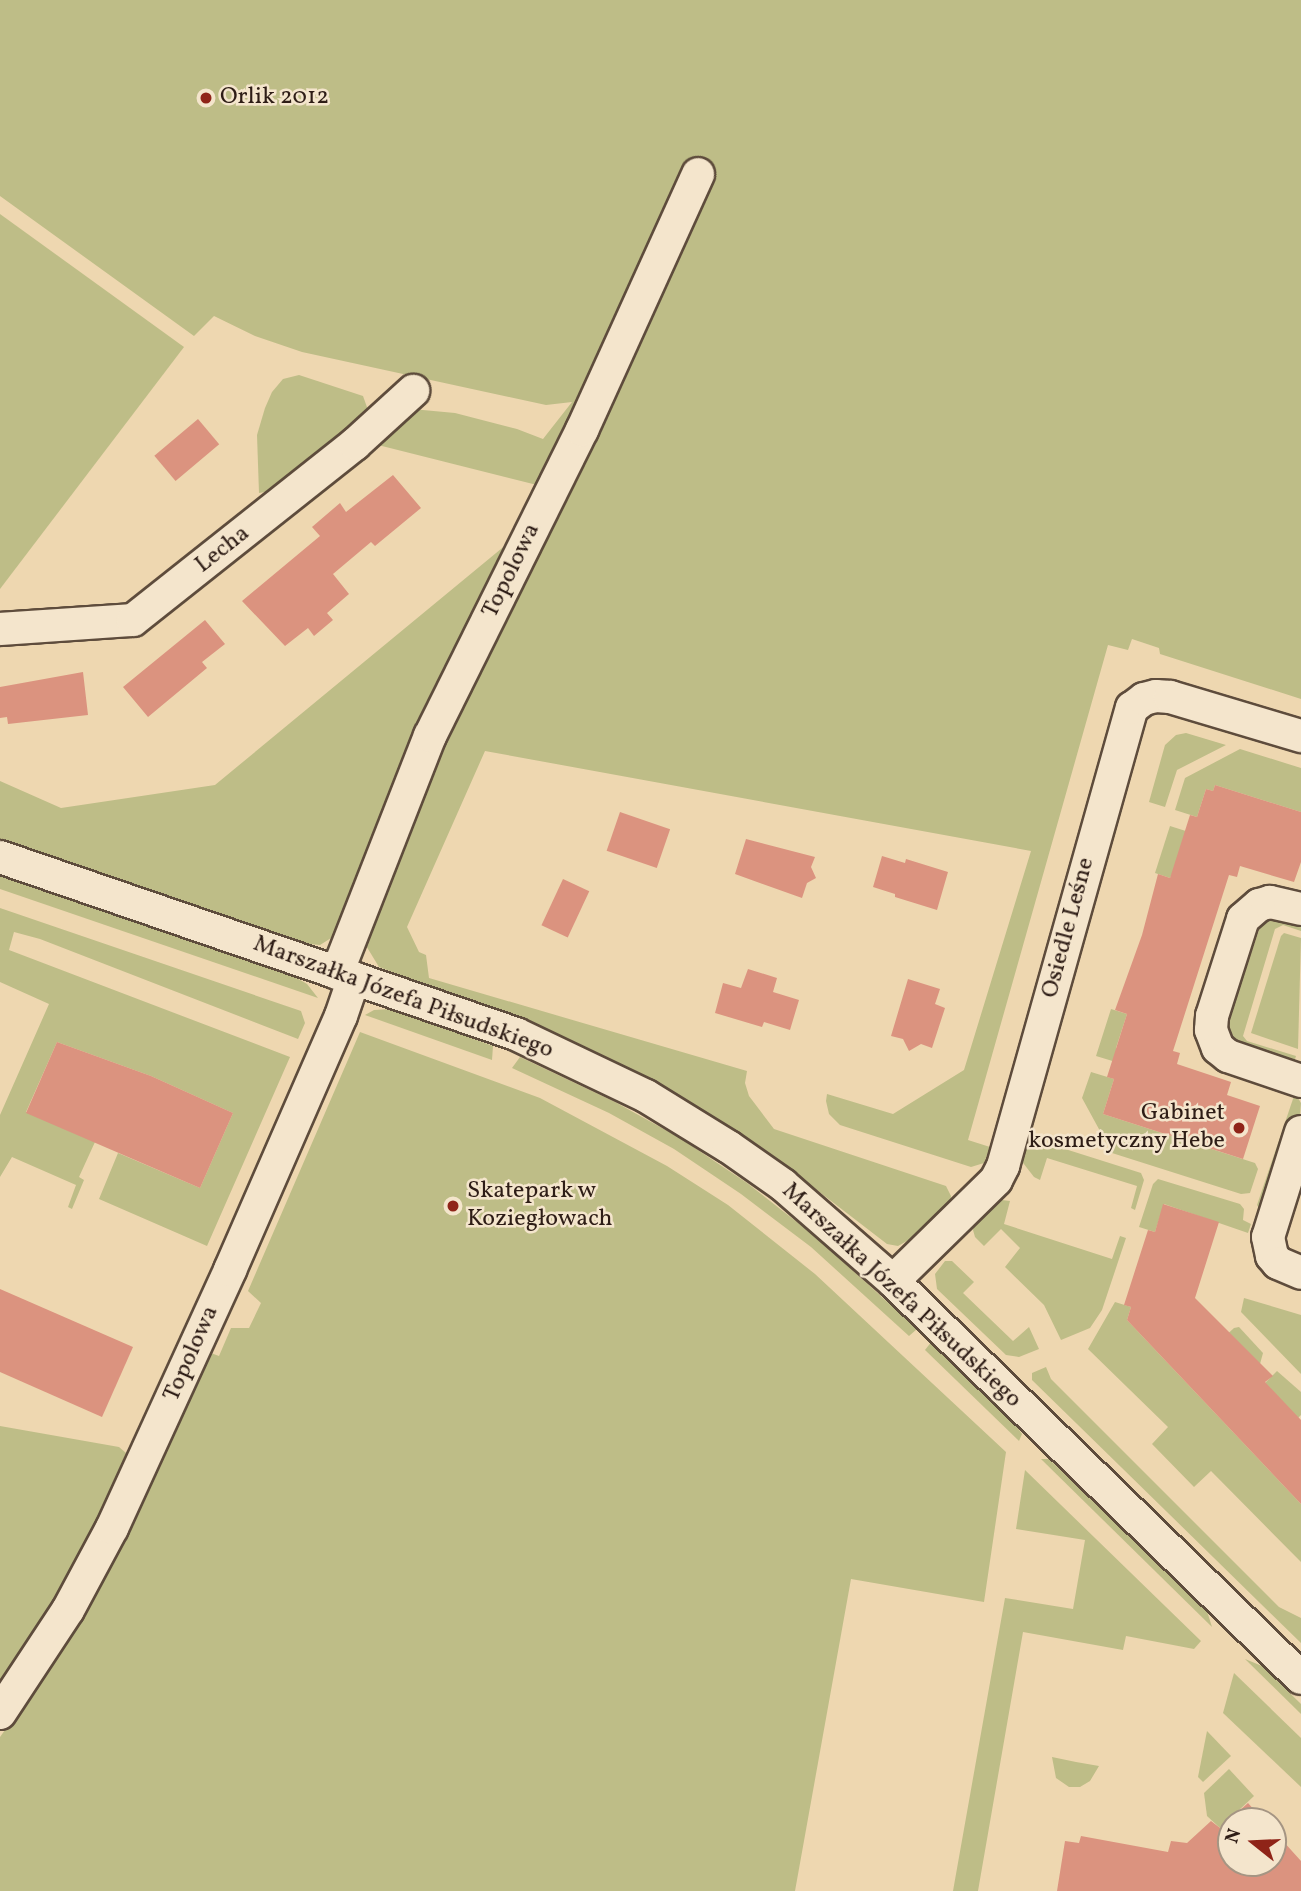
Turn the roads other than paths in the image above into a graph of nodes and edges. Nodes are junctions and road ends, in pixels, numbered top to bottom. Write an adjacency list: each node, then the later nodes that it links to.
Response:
1 (698, 174): 7 (street, Topolowa)
2 (413, 391): 3 (street, Lecha)
3 (0, 629)
4 (1301, 736): 11 (street, Osiedle Leśne)
5 (0, 857): 7 (street, Marszałka Józefa Piłsudskiego)
6 (1301, 909): 8 (street)
7 (346, 976): 11 (street, Marszałka Józefa Piłsudskiego); 13 (street, Topolowa)
8 (1301, 1081)
9 (1301, 1132): 10 (street)
10 (1301, 1273)
11 (893, 1281): 12 (street, Marszałka Józefa Piłsudskiego)
12 (1301, 1678)
13 (0, 1713)

